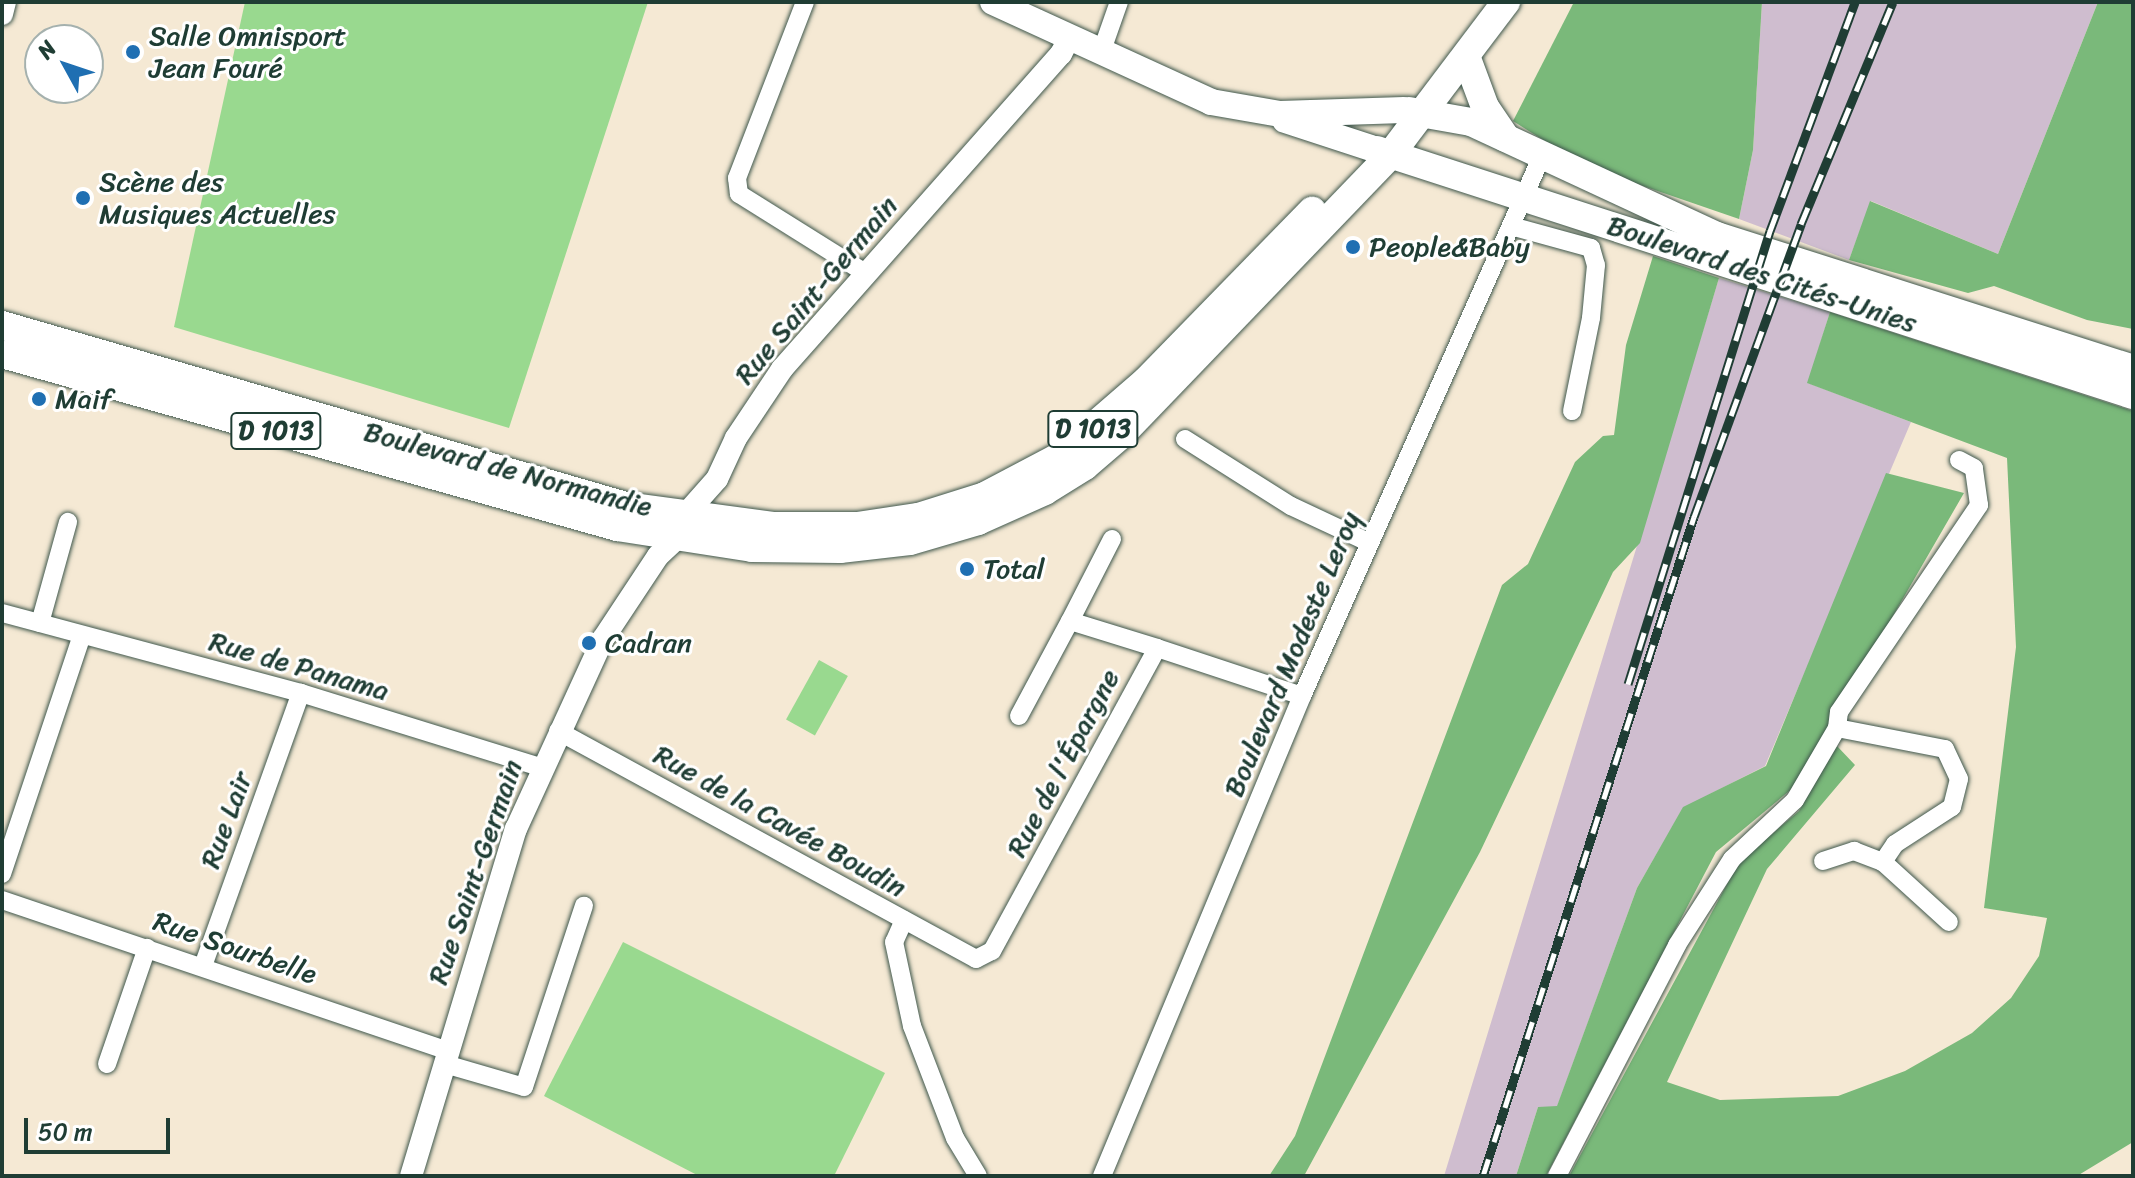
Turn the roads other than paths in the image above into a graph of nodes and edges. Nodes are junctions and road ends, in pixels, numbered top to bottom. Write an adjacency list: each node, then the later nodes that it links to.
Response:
1 (5, 2): 7 (street)
2 (805, 2): 19 (street)
3 (993, 2): 8 (main road)
4 (1119, 2): 9 (street)
5 (1487, 2): 11 (main road, D 1013)
6 (1506, 2): 10 (main road, D 1013)
7 (2, 14)
8 (1069, 38): 9 (main road); 19 (street, Rue Saint-Germain)
9 (1101, 53): 12 (main road)
10 (1466, 56): 11 (main road, D 1013); 13 (main road)
11 (1414, 111): 12 (main road); 13 (main road, Boulevard des Cités-Unies); 14 (main road, D 1013)
12 (1267, 113): 14 (main road)
13 (1508, 140): 15 (main road, Boulevard des Cités-Unies)
14 (1393, 155): 16 (main road, Boulevard des Cités-Unies); 17 (main road, D 1013); 17 (main road)
15 (1541, 158): 16 (street, Boulevard Modeste Leroy); 21 (main road, Boulevard des Cités-Unies)
16 (1524, 197): 18 (street, Boulevard Modeste Leroy); 25 (main road, Boulevard des Cités-Unies)
17 (1336, 200): 30 (main road, Boulevard de Normandie / D 1013)
18 (1511, 226): 26 (street); 32 (street, Boulevard Modeste Leroy)
19 (867, 274): 30 (street, Rue Saint-Germain)
20 (2, 325): 30 (main road, Boulevard de Normandie / D 1013)
21 (2005, 328): 23 (street); 24 (main road, Boulevard des Cités-Unies)
22 (2, 354): 30 (main road, Boulevard de Normandie / D 1013)
23 (2133, 358)
24 (2133, 369)
25 (2133, 395)
26 (1572, 411)
27 (1185, 439): 32 (street)
28 (1959, 460): 41 (street)
29 (68, 522): 35 (street)
30 (681, 526): 42 (street, Rue Saint-Germain)
31 (1112, 539): 34 (street)
32 (1370, 543): 39 (street, Boulevard Modeste Leroy)
33 (2, 613): 35 (street, Rue de Panama)
34 (1070, 621): 37 (street); 40 (street)
35 (40, 623): 36 (street, Rue de Panama)
36 (82, 635): 38 (street, Rue de Panama); 46 (street)
37 (1157, 648): 39 (street); 49 (street, Rue de l'Épargne)
38 (301, 693): 43 (street, Rue de Panama); 52 (street, Rue Lair)
39 (1302, 696): 57 (street, Boulevard Modeste Leroy)
40 (1019, 716)
41 (1837, 728): 45 (street); 58 (street)
42 (558, 731): 43 (street, Rue Saint-Germain); 49 (street, Rue de la Cavée Boudin)
43 (540, 767): 53 (street, Rue Saint-Germain)
44 (1823, 861): 45 (street)
45 (1883, 862): 50 (street)
46 (2, 874)
47 (2, 900): 51 (street, Rue Sourbelle)
48 (584, 906): 53 (street, Rue Sourbelle)
49 (904, 920): 56 (street, Rue de la Cavée Boudin)
50 (1949, 922)
51 (147, 948): 52 (street, Rue Sourbelle); 54 (street)
52 (203, 966): 53 (street, Rue Sourbelle)
53 (447, 1058): 55 (street, Rue Saint-Germain)
54 (107, 1064)
55 (411, 1176)
56 (978, 1176)
57 (1102, 1176)
58 (1557, 1176)

